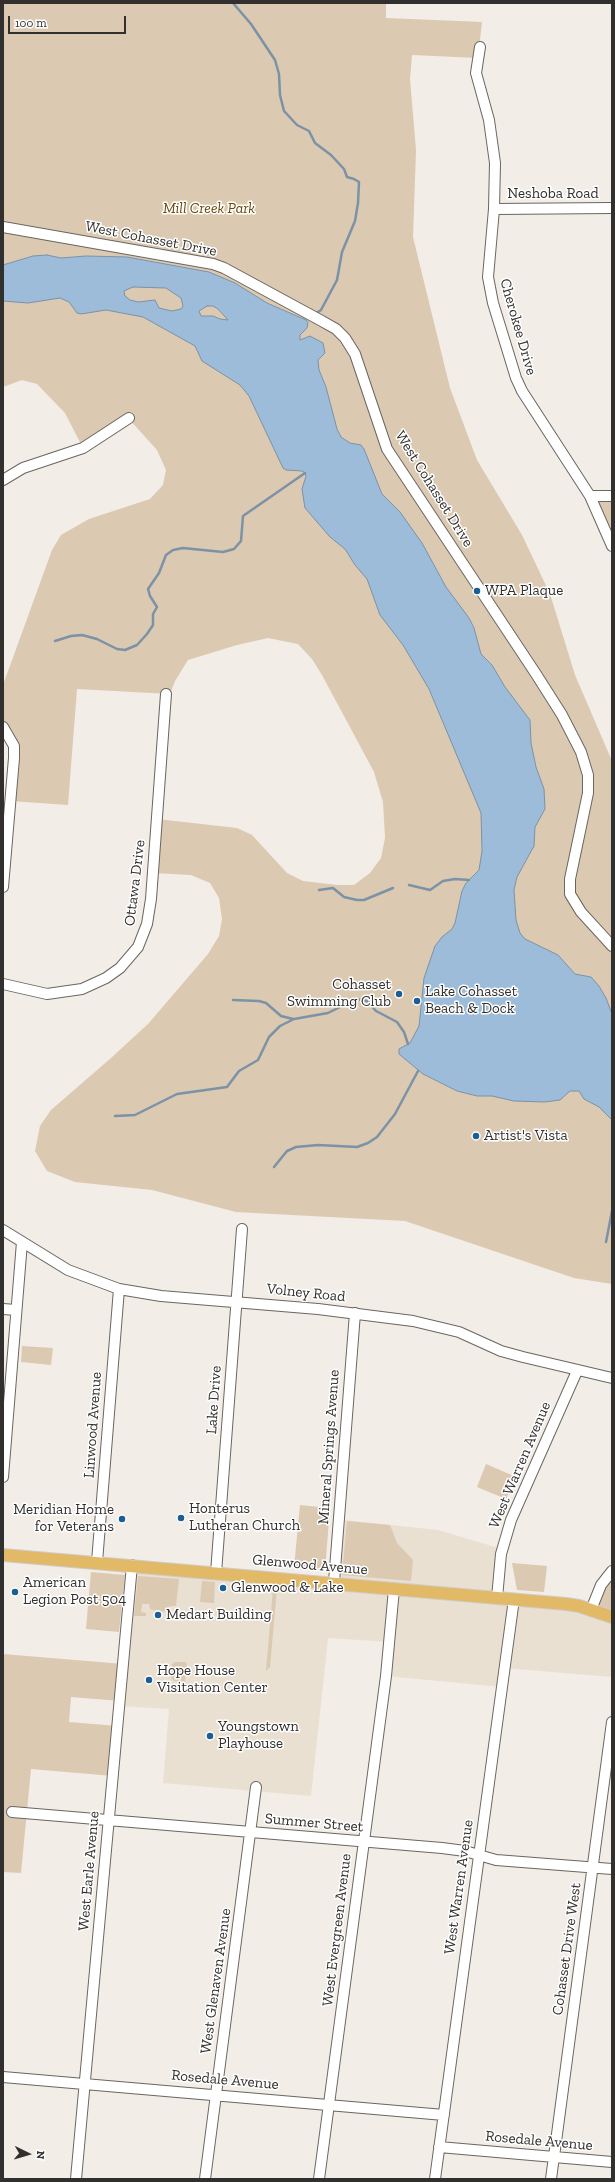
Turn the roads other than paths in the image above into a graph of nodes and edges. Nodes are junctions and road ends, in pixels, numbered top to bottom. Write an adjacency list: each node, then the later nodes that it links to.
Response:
1 (480, 47): 3 (street, Cherokee Drive)
2 (612, 208): 3 (street, Neshoba Road)
3 (494, 209): 7 (street, Cherokee Drive)
4 (6, 228): 13 (street, West Cohasset Drive)
5 (129, 418): 6 (street)
6 (3, 480)
7 (590, 496): 8 (street); 9 (street, Cherokee Drive)
8 (612, 496)
9 (612, 546)
10 (166, 694): 14 (street, Ottawa Drive)
11 (3, 727): 12 (street)
12 (3, 887)
13 (612, 946)
14 (3, 984)
15 (242, 1229): 19 (street, Lake Drive)
16 (3, 1230): 17 (street, Volney Road)
17 (22, 1242): 18 (street, Volney Road); 21 (street)
18 (119, 1289): 19 (street, Volney Road); 27 (street, Linwood Avenue)
19 (236, 1302): 22 (street, Volney Road); 30 (street, Lake Drive)
20 (3, 1309): 21 (street)
21 (16, 1310): 25 (street)
22 (355, 1313): 23 (street, Volney Road); 31 (street, Mineral Springs Avenue)
23 (577, 1371): 24 (street, Volney Road); 33 (street, West Warren Avenue)
24 (612, 1378)
25 (3, 1477)
26 (3, 1555): 27 (main road, Glenwood Avenue)
27 (98, 1562): 28 (main road, Glenwood Avenue)
28 (132, 1565): 30 (main road, Glenwood Avenue); 40 (street, West Earle Avenue)
29 (612, 1571): 35 (street)
30 (216, 1572): 31 (main road, Glenwood Avenue)
31 (334, 1582): 32 (main road, Glenwood Avenue)
32 (394, 1589): 33 (main road, Glenwood Avenue); 42 (street, West Evergreen Avenue)
33 (497, 1598): 34 (main road, Glenwood Avenue)
34 (514, 1599): 35 (main road, Glenwood Avenue); 43 (street, West Warren Avenue)
35 (591, 1610): 36 (main road, Glenwood Avenue)
36 (612, 1617)
37 (612, 1722): 44 (street, Cohasset Drive West)
38 (256, 1787): 41 (street, West Glenaven Avenue)
39 (12, 1812): 40 (street, Summer Street)
40 (109, 1820): 41 (street, Summer Street); 47 (street, West Earle Avenue)
41 (251, 1832): 42 (street, Summer Street); 48 (street, West Glenaven Avenue)
42 (364, 1842): 43 (street, Summer Street); 49 (street, West Evergreen Avenue)
43 (478, 1855): 44 (street, Summer Street); 50 (street, West Warren Avenue)
44 (593, 1868): 45 (street, Summer Street); 52 (street, Cohasset Drive West)
45 (612, 1869)
46 (3, 2076): 47 (street, Rosedale Avenue)
47 (85, 2083): 48 (street, Rosedale Avenue); 54 (street, West Earle Avenue)
48 (216, 2095): 49 (street, Rosedale Avenue); 55 (street, West Glenaven Avenue)
49 (329, 2104): 50 (street, Rosedale Avenue); 56 (street, West Evergreen Avenue)
50 (444, 2115): 51 (street, West Warren Avenue)
51 (439, 2147): 52 (street, Rosedale Avenue); 57 (street, West Warren Avenue)
52 (554, 2157): 53 (street, Rosedale Avenue); 58 (street, Cohasset Drive West)
53 (612, 2162)
54 (76, 2179)
55 (205, 2179)
56 (319, 2179)
57 (435, 2179)
58 (551, 2179)

